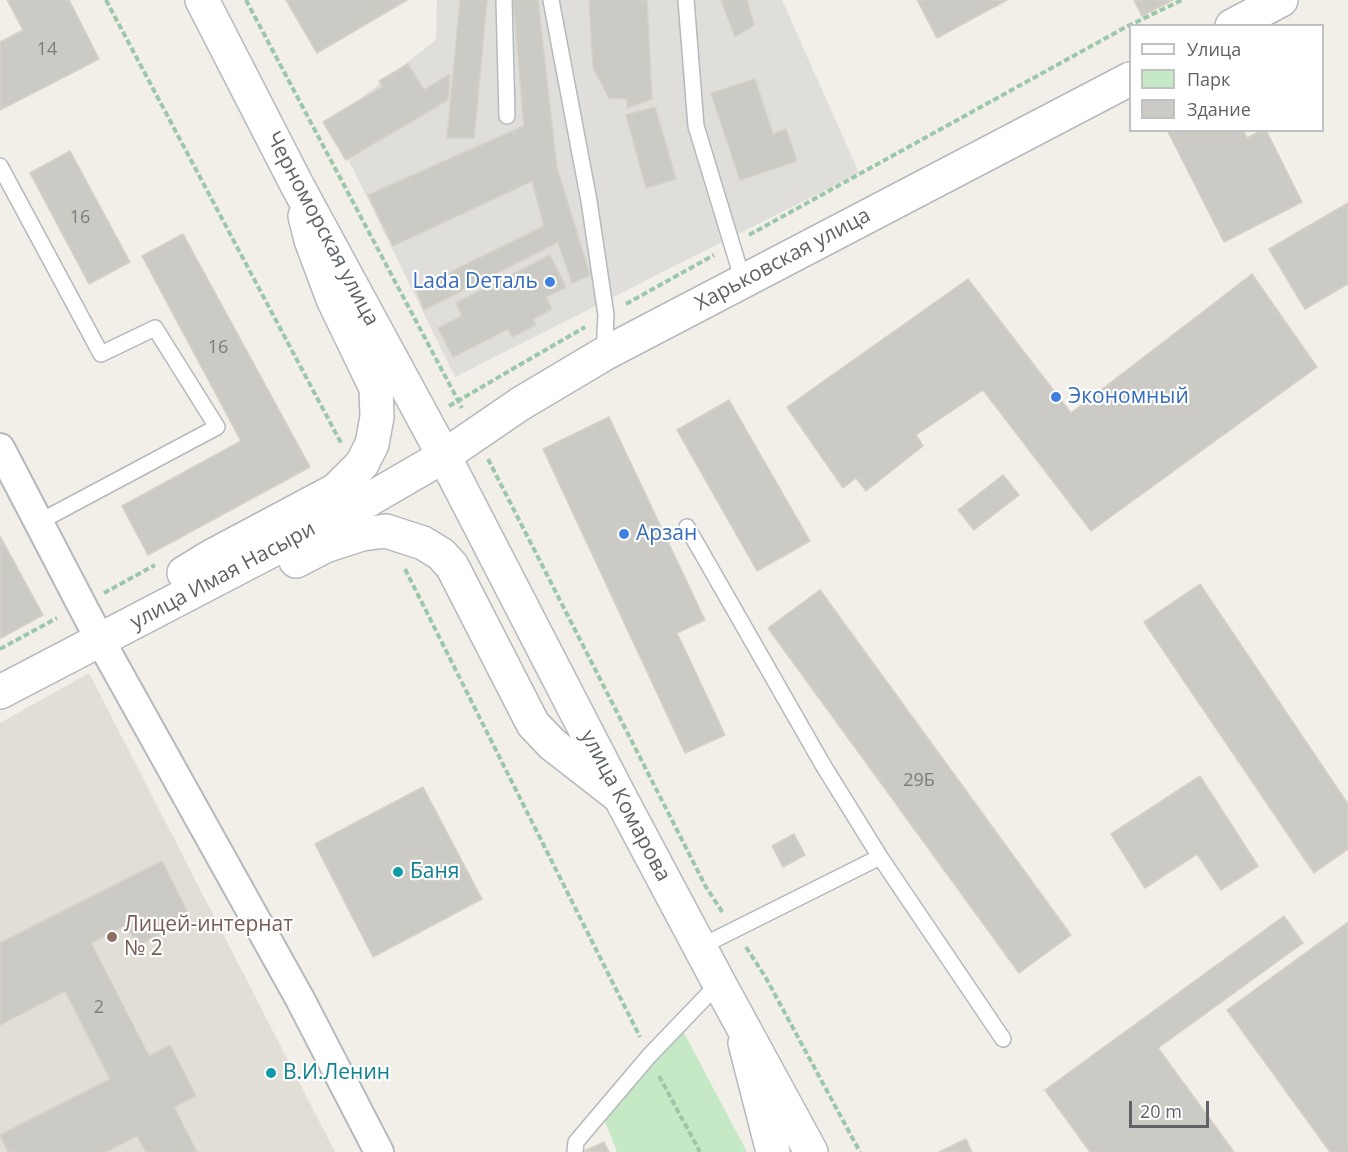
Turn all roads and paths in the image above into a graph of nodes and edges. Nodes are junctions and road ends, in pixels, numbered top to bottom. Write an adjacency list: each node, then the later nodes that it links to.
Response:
1 (106, 0): 24 (path)
2 (202, 0): 15 (street, Черноморская улица)
3 (246, 0): 20 (path)
4 (504, 0): 13 (lane)
5 (551, 0): 18 (lane)
6 (686, 0): 16 (lane)
7 (1182, 0): 9 (path)
8 (1281, 0): 10 (street)
9 (1130, 24)
10 (1236, 24)
11 (1129, 25): 16 (path)
12 (1129, 80): 17 (street, Харьковская улица)
13 (507, 116)
14 (0, 166): 27 (lane)
15 (297, 185): 26 (street, Черноморская улица); 30 (street)
16 (732, 244): 17 (lane); 18 (path)
17 (743, 281): 19 (street, Харьковская улица)
18 (606, 315): 19 (lane); 20 (path)
19 (604, 354): 26 (street, Харьковская улица)
20 (458, 400): 21 (path); 22 (path)
21 (448, 406)
22 (465, 415)
23 (0, 448): 27 (street)
24 (345, 451)
25 (485, 453): 35 (path)
26 (444, 456): 30 (street, улица Имая Насыри); 33 (street, улица Комарова)
27 (39, 522): 31 (street)
28 (687, 527): 34 (lane)
29 (400, 559): 40 (path)
30 (140, 619): 31 (street, улица Имая Насыри); 33 (street)
31 (100, 640): 32 (street, улица Имая Насыри); 41 (street)
32 (0, 692)
33 (620, 797): 36 (street, улица Комарова)
34 (880, 858): 35 (lane); 39 (lane)
35 (735, 930): 36 (lane); 46 (path)
36 (700, 947): 37 (street, улица Комарова)
37 (719, 983): 38 (street, улица Комарова); 40 (lane)
38 (741, 1023): 44 (street); 45 (street, улица Комарова)
39 (1003, 1039)
40 (649, 1056): 42 (lane); 43 (path)
41 (379, 1152)
42 (574, 1152)
43 (700, 1152)
44 (773, 1152)
45 (811, 1152)
46 (860, 1152)

